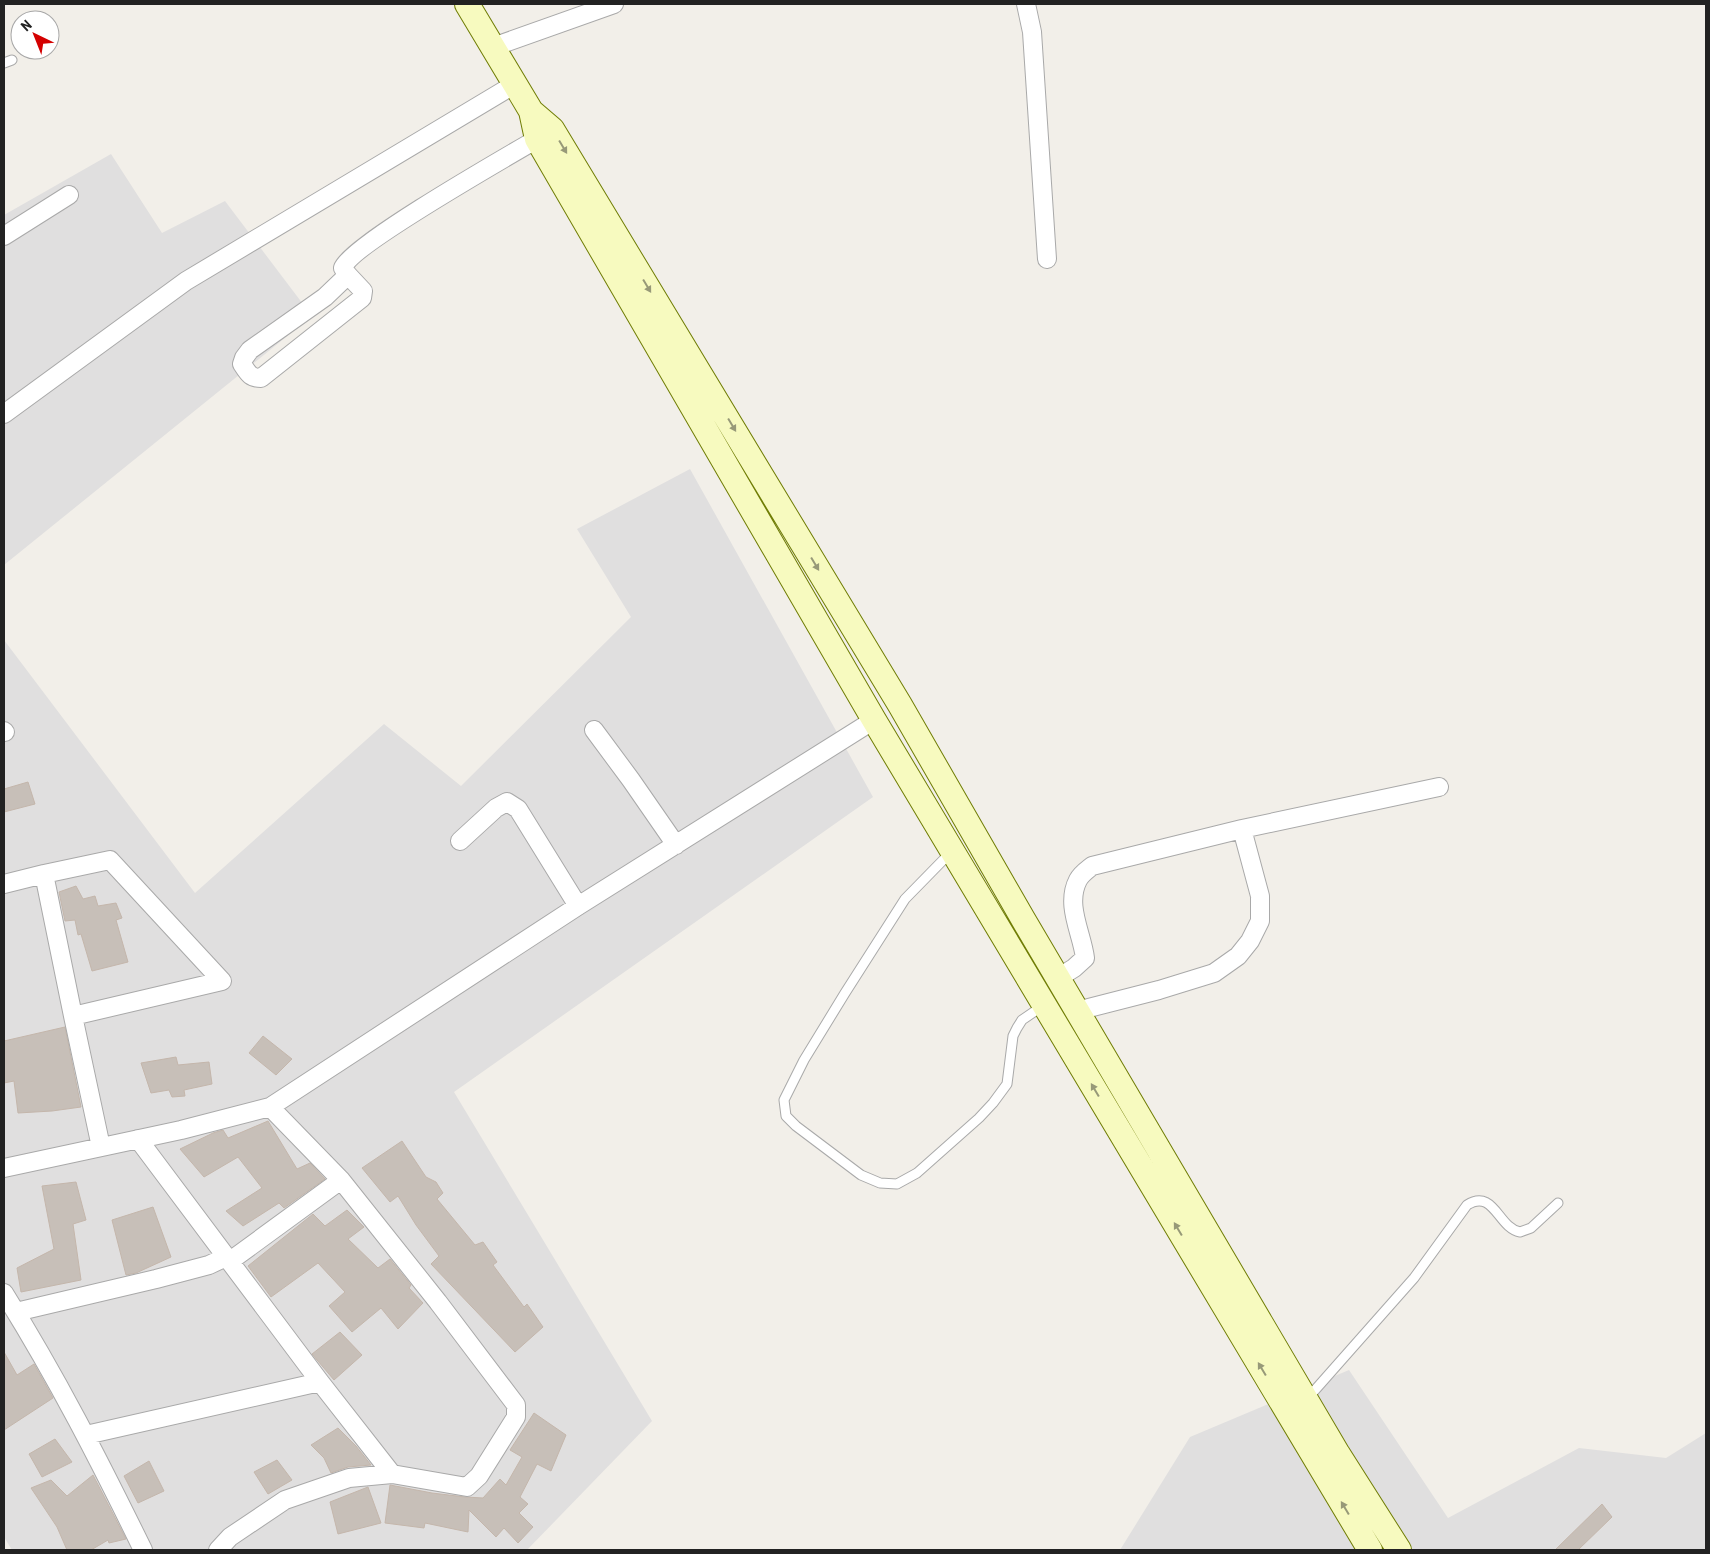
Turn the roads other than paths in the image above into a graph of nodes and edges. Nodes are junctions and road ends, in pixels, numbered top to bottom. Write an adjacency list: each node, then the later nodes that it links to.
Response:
1 (467, 4): 4 (main road)
2 (614, 4): 4 (street)
3 (1026, 4): 10 (street)
4 (492, 47): 5 (main road)
5 (515, 84): 6 (main road); 12 (street)
6 (531, 111): 7 (main road); 23 (main road, one-way to 23)
7 (536, 139): 11 (street); 13 (main road)
8 (69, 196): 9 (street)
9 (4, 236)
10 (1047, 258)
11 (348, 275): 11 (street)
12 (4, 414)
13 (874, 720): 18 (street); 19 (main road)
14 (594, 730): 18 (street)
15 (1439, 787): 16 (street)
16 (1242, 829): 23 (street); 25 (street)
17 (460, 841): 22 (street)
18 (676, 845): 22 (street)
19 (952, 851): 24 (main road); 24 (lane)
20 (44, 874): 21 (street); 26 (street); 26 (street)
21 (4, 884)
22 (578, 906): 27 (street)
23 (1058, 978): 25 (main road)
24 (1044, 1005): 42 (main road, one-way to 24)
25 (1077, 1011): 37 (main road)
26 (73, 1016): 29 (street)
27 (270, 1106): 28 (street); 31 (street)
28 (138, 1139): 29 (street); 33 (street)
29 (101, 1147): 30 (street)
30 (4, 1168)
31 (341, 1180): 33 (street); 39 (street)
32 (1558, 1203): 37 (lane)
33 (228, 1259): 35 (street); 36 (street)
34 (4, 1293): 35 (street)
35 (16, 1312): 38 (street)
36 (320, 1382): 38 (street); 39 (street)
37 (1306, 1399): 43 (main road)
38 (86, 1435): 40 (street)
39 (392, 1474): 41 (street)
40 (143, 1550)
41 (218, 1550)
42 (1370, 1550)
43 (1399, 1550)

